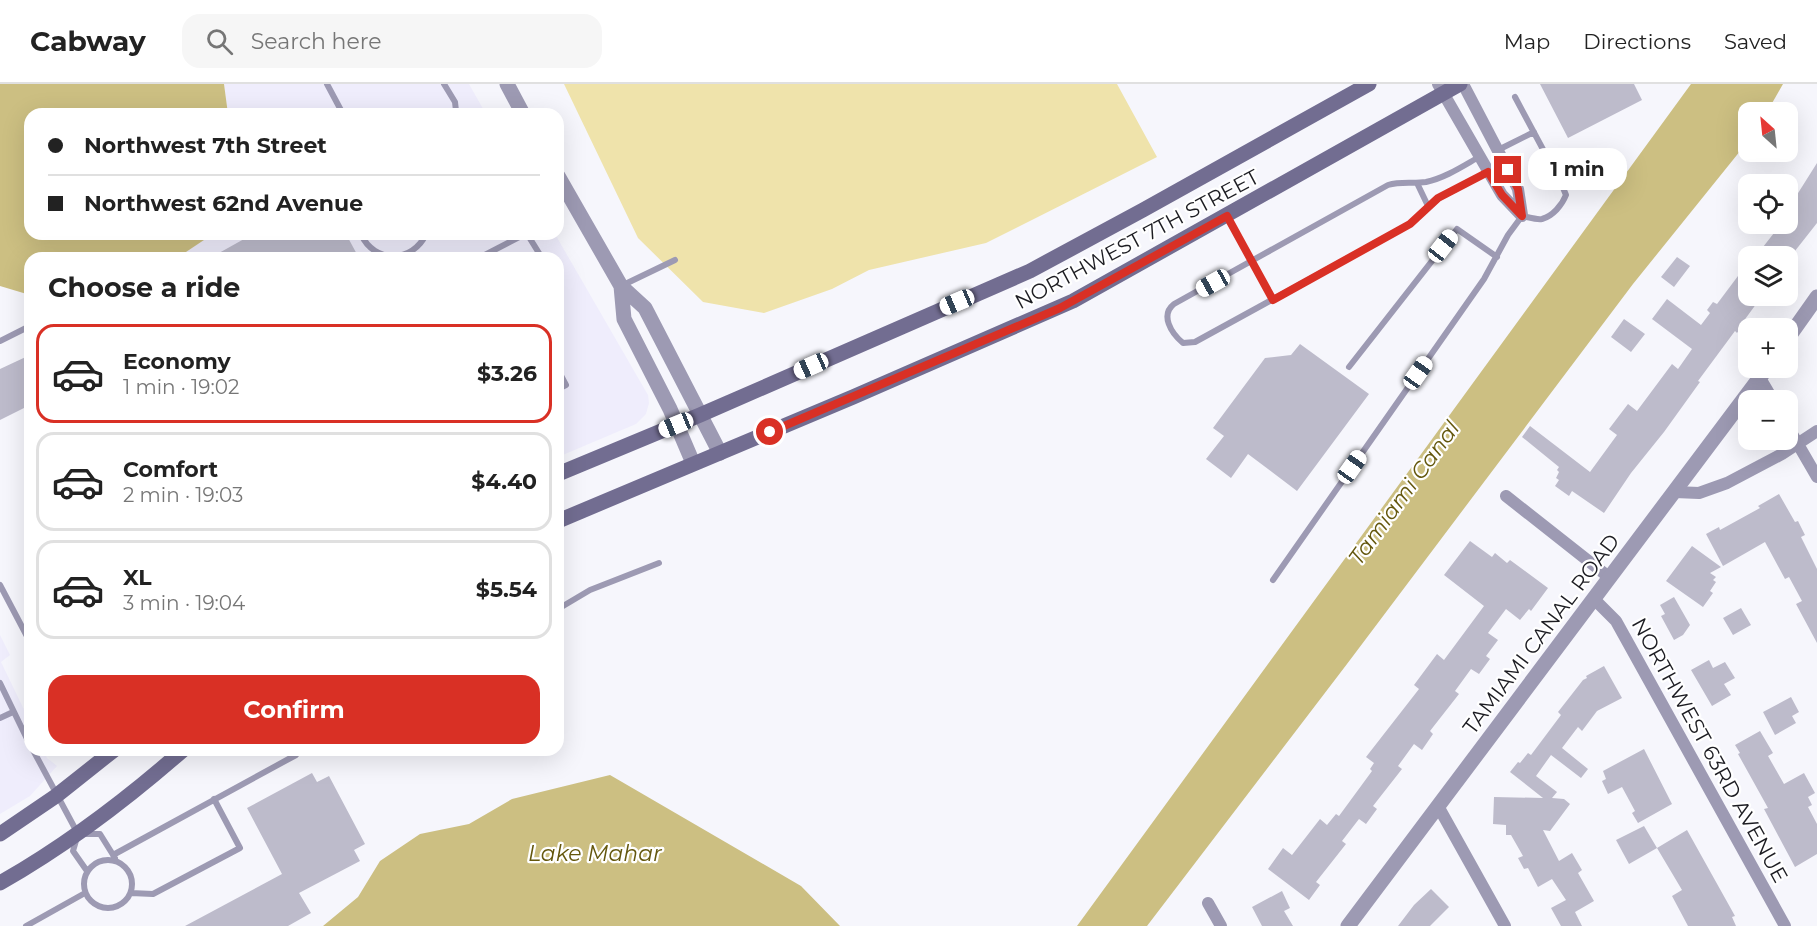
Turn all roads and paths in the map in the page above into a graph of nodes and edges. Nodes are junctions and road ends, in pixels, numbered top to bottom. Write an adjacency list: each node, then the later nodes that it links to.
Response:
1 (327, 84): 8 (lane)
2 (444, 84): 9 (lane)
3 (507, 84): 10 (street)
4 (1370, 84): 37 (main road, NORTHWEST 7TH STREET)
5 (1461, 84): 6 (main road, NORTHWEST 7TH STREET); 12 (street)
6 (1441, 88): 13 (street); 18 (main road, NORTHWEST 7TH STREET)
7 (1515, 98): 11 (lane)
8 (340, 108)
9 (456, 108)
10 (520, 108)
11 (1534, 132): 12 (lane); 19 (lane)
12 (1498, 150): 19 (street)
13 (1480, 157): 14 (street); 15 (lane)
14 (1488, 172): 17 (lane); 19 (street)
15 (1417, 183): 17 (lane); 28 (lane)
16 (564, 186): 29 (street)
17 (1428, 206): 31 (lane)
18 (1227, 216): 28 (lane); 42 (main road, NORTHWEST 7TH STREET)
19 (1522, 216): 26 (lane)
20 (365, 240): 23 (lane)
21 (423, 240): 24 (lane)
22 (513, 240): 25 (lane)
23 (376, 252)
24 (414, 252)
25 (490, 252)
26 (1497, 257): 35 (lane); 51 (lane)
27 (675, 260): 29 (lane)
28 (1251, 262): 31 (lane); 31 (lane)
29 (621, 286): 37 (street); 38 (street)
30 (1817, 297): 32 (street)
31 (1273, 300)
32 (1798, 324)
33 (24, 329): 34 (lane)
34 (0, 341)
35 (1349, 367)
36 (1760, 378): 46 (street, TAMIAMI CANAL ROAD)
37 (700, 415): 38 (main road, NORTHWEST 7TH STREET); 42 (street)
38 (676, 425): 43 (street); 44 (main road, NORTHWEST 7TH STREET)
39 (1817, 431): 40 (street)
40 (1798, 443): 45 (street)
41 (1788, 450): 46 (street)
42 (720, 453): 43 (main road, NORTHWEST 7TH STREET)
43 (693, 463): 48 (main road, NORTHWEST 7TH STREET)
44 (564, 472)
45 (1817, 477)
46 (1675, 492): 50 (street, TAMIAMI CANAL ROAD)
47 (1506, 496): 50 (street)
48 (564, 518)
49 (659, 563): 54 (lane)
50 (1610, 578): 53 (street, TAMIAMI CANAL ROAD)
51 (1273, 580)
52 (0, 585): 55 (lane)
53 (1594, 599): 66 (street, TAMIAMI CANAL ROAD); 80 (street, NORTHWEST 63RD AVENUE)
54 (564, 605)
55 (24, 631)
56 (0, 683): 57 (lane)
57 (14, 712): 58 (lane); 59 (lane)
58 (0, 718)
59 (24, 733)
60 (36, 756): 64 (lane)
61 (106, 756): 64 (main road)
62 (176, 756): 68 (main road)
63 (295, 756): 65 (lane)
64 (56, 796): 67 (main road); 68 (lane)
65 (214, 799): 69 (lane); 74 (lane)
66 (1438, 807): 78 (street, TAMIAMI CANAL ROAD); 79 (street)
67 (0, 834)
68 (78, 834): 69 (lane); 71 (lane); 72 (main road)
69 (113, 855): 70 (lane)
70 (117, 861): 71 (lane); 74 (lane)
71 (87, 871): 73 (lane)
72 (0, 882)
73 (85, 893): 74 (lane); 76 (lane)
74 (131, 893)
75 (1208, 903): 77 (street)
76 (26, 926)
77 (1221, 926)
78 (1348, 926)
79 (1505, 926)
80 (1785, 926)

